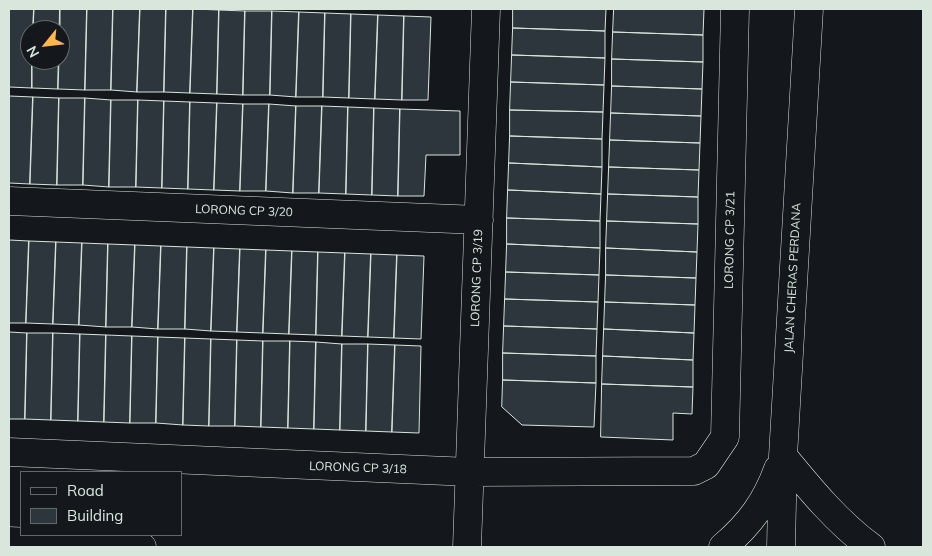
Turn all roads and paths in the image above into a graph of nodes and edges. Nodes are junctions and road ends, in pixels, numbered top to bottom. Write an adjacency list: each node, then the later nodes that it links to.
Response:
1 (486, 9): 5 (street, LORONG CP 3/19)
2 (735, 9): 8 (street, LORONG CP 3/21)
3 (809, 9): 7 (street, JALAN CHERAS PERDANA)
4 (9, 201): 5 (street, LORONG CP 3/20)
5 (479, 220): 9 (street, LORONG CP 3/19)
6 (9, 452): 9 (street, LORONG CP 3/18)
7 (783, 456): 13 (street); 14 (street, JALAN CHERAS PERDANA); 15 (street)
8 (706, 465): 9 (street, LORONG CP 3/18)
9 (470, 472): 12 (street, LORONG CP 3/19)
10 (9, 541): 11 (street)
11 (142, 547)
12 (467, 547)
13 (724, 547)
14 (781, 547)
15 (871, 547)

